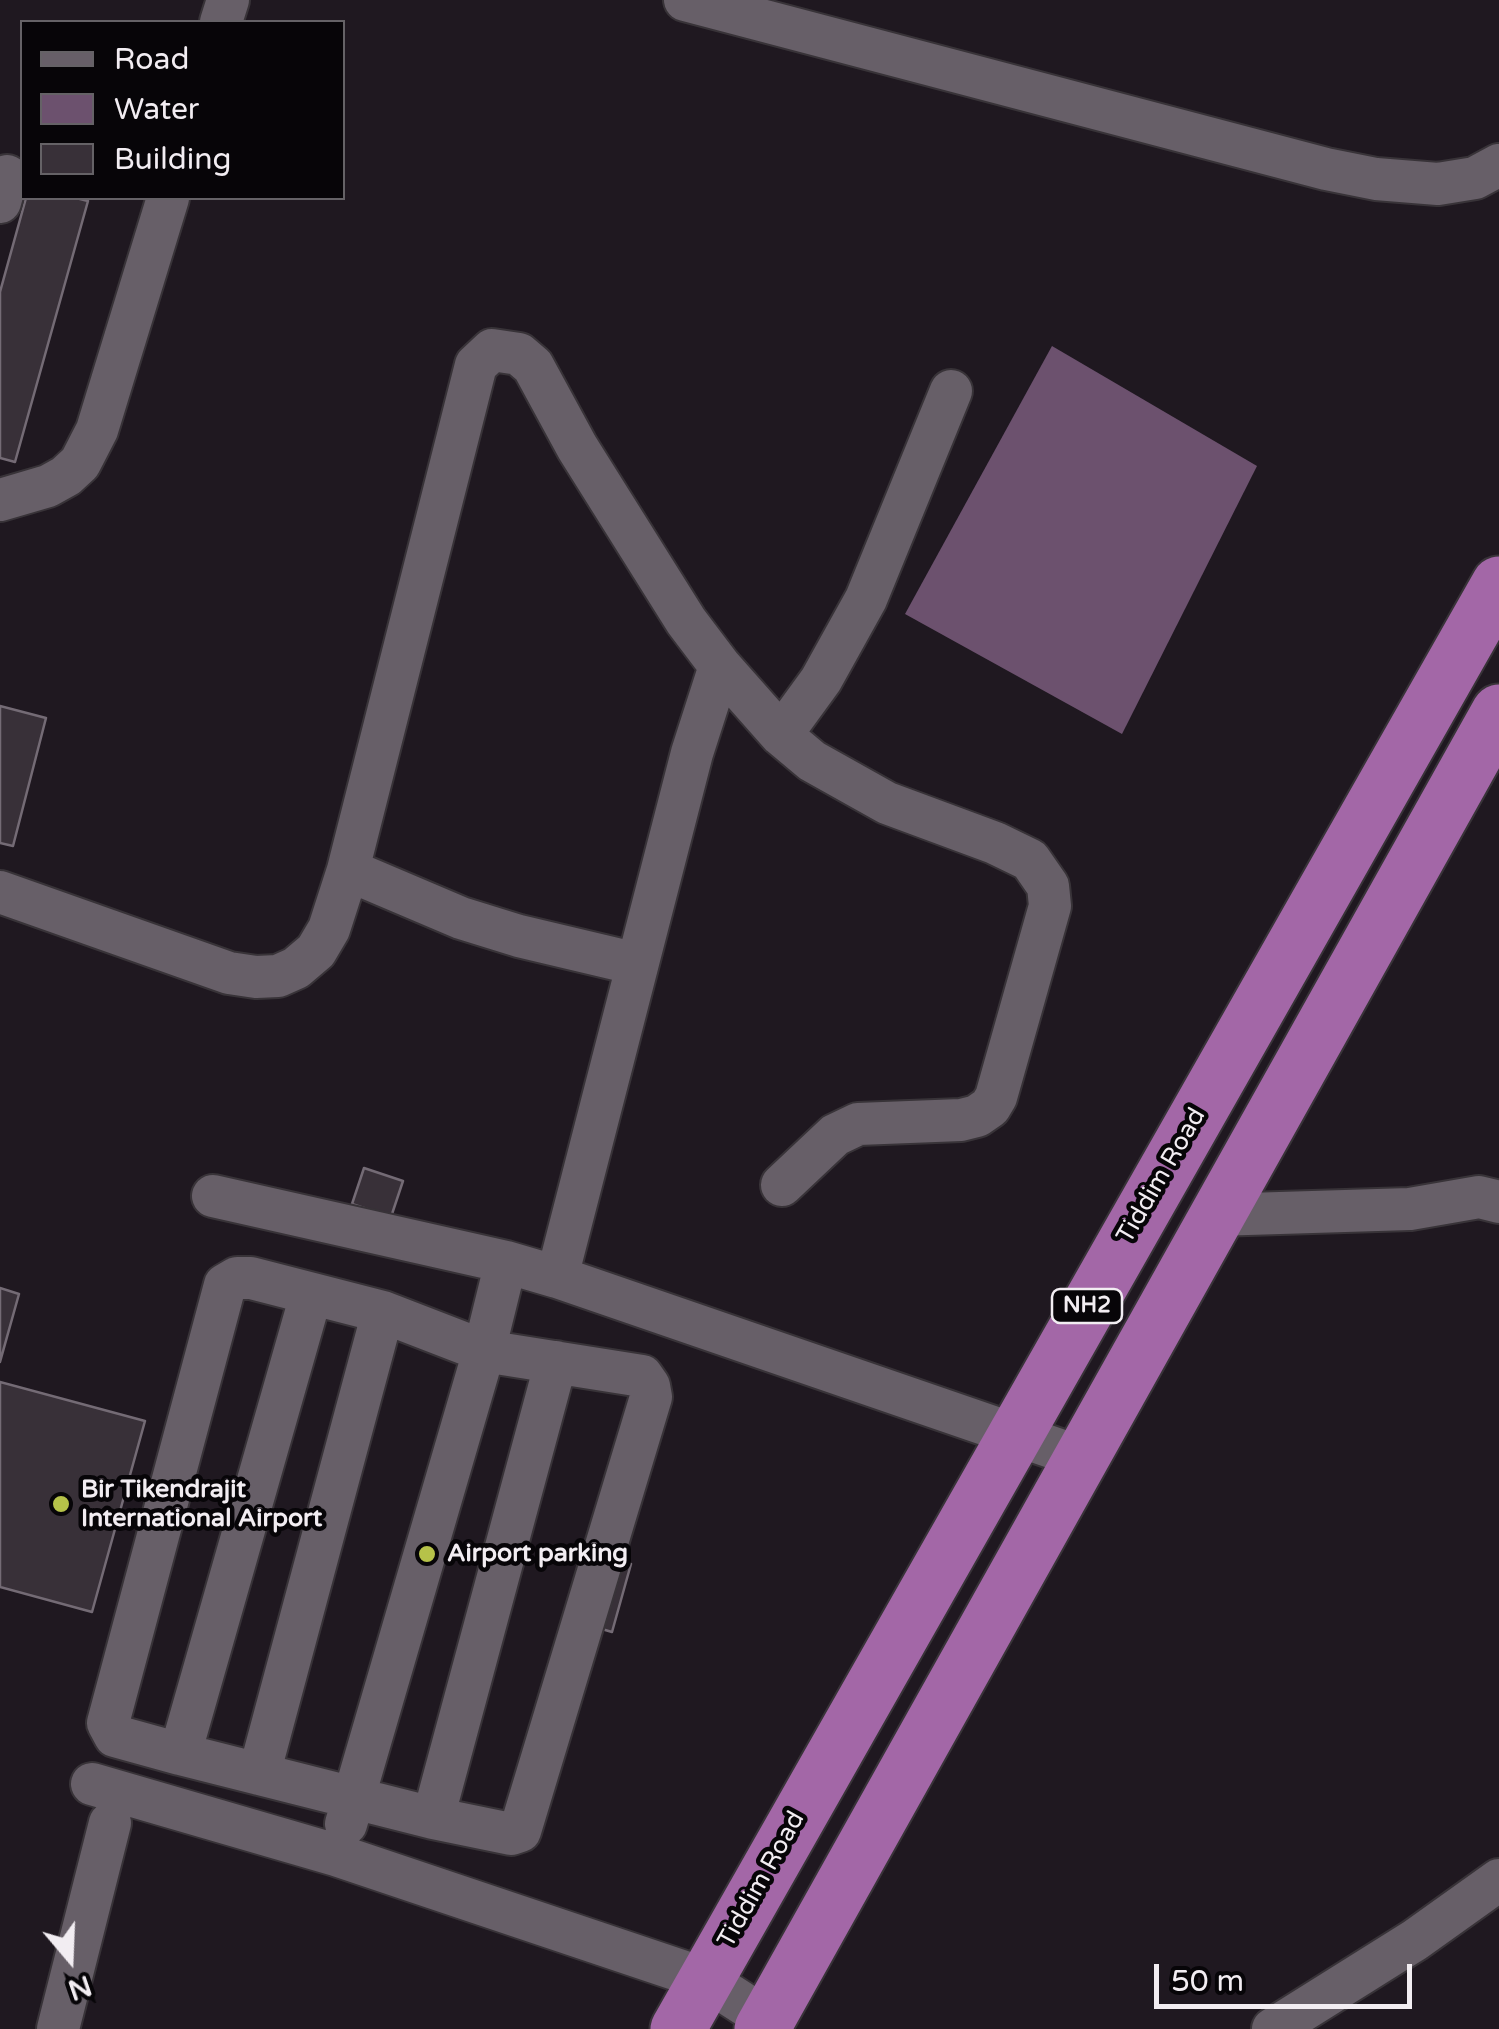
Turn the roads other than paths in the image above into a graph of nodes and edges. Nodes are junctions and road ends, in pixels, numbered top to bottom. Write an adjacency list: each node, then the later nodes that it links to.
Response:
1 (686, 0): 2 (street)
2 (1499, 165)
3 (167, 200): 5 (street)
4 (951, 391): 9 (street)
5 (0, 500)
6 (1499, 584): 23 (highway, Tiddim Road / NH2)
7 (720, 666): 9 (street); 10 (street); 12 (street)
8 (1499, 712): 16 (highway, NH2)
9 (782, 735): 13 (street)
10 (348, 870): 11 (street); 12 (street)
11 (0, 892)
12 (637, 964): 18 (street)
13 (782, 1185)
14 (213, 1196): 17 (street)
15 (1499, 1202): 16 (street)
16 (1214, 1216): 24 (highway, NH2)
17 (506, 1262): 18 (street); 21 (street)
18 (557, 1277): 23 (street)
19 (311, 1295): 20 (street); 25 (street); 25 (street)
20 (382, 1312): 21 (street); 26 (street)
21 (484, 1351): 22 (street); 28 (street)
22 (556, 1362): 29 (street); 29 (street)
23 (1013, 1436): 24 (street); 33 (highway, Tiddim Road / NH2)
24 (1080, 1457): 34 (highway, NH2)
25 (180, 1754): 26 (street)
26 (258, 1774): 28 (street)
27 (92, 1784): 31 (street)
28 (354, 1799): 29 (street); 31 (street)
29 (433, 1818)
30 (110, 1823): 35 (street)
31 (336, 1854): 33 (street)
32 (1498, 1885): 37 (street)
33 (706, 1980): 34 (street); 36 (highway, Tiddim Road / NH2)
34 (764, 2024)
35 (58, 2029)
36 (678, 2029)
37 (1273, 2029)

